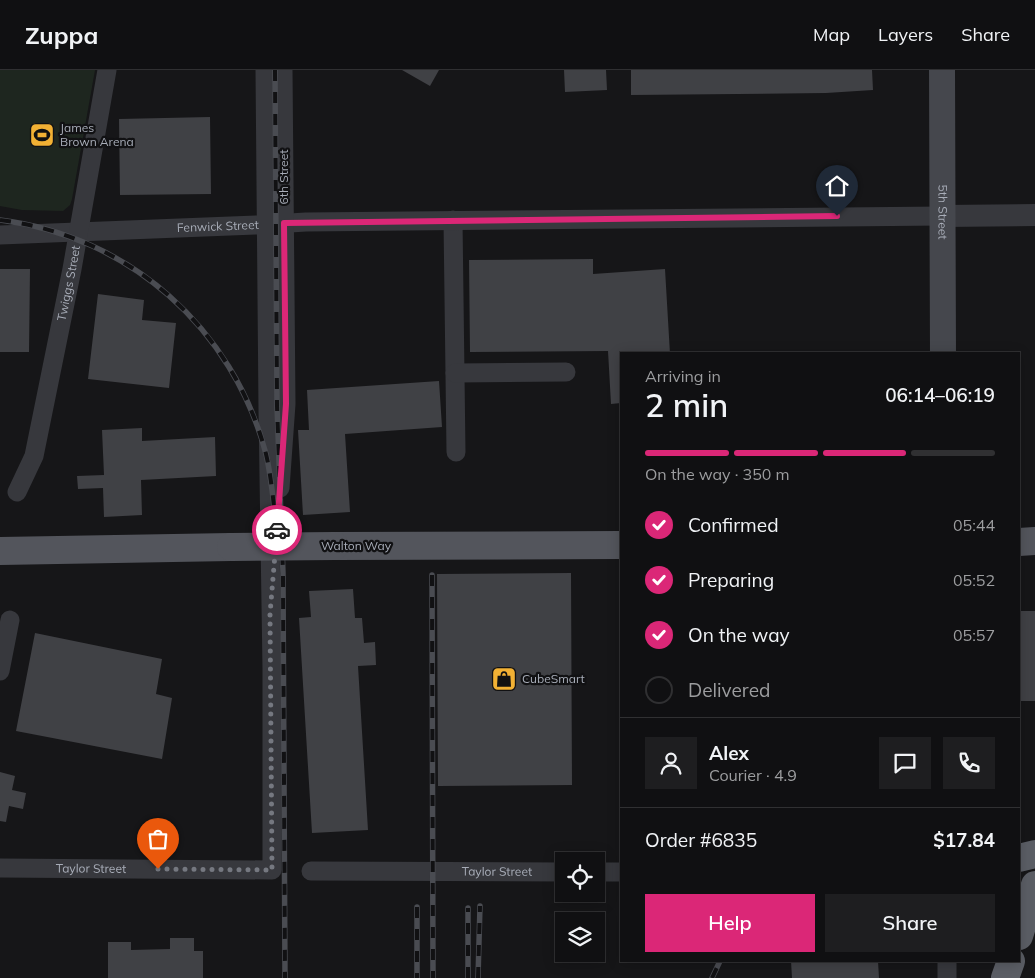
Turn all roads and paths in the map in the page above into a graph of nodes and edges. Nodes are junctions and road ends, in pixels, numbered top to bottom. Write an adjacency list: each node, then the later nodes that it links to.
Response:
1 (108, 70): 9 (street, Twiggs Street)
2 (266, 70): 8 (street, 6th Street)
3 (283, 70): 8 (street, 6th Street)
4 (942, 70): 6 (main road, 5th Street)
5 (1035, 215): 6 (street, Fenwick Street)
6 (943, 216): 7 (street, Fenwick Street); 11 (main road, 5th Street)
7 (453, 220): 8 (street, Fenwick Street); 13 (street)
8 (275, 224): 9 (street, Fenwick Street); 25 (street, 6th Street)
9 (78, 232): 10 (street, Fenwick Street); 15 (street, Twiggs Street)
10 (0, 235)
11 (943, 352)
12 (566, 372): 13 (street)
13 (455, 373): 14 (street)
14 (456, 452)
15 (17, 492)
16 (1020, 542): 17 (main road)
17 (1035, 542)
18 (620, 545): 19 (main road, Walton Way, bridge)
19 (0, 551)
20 (10, 620): 21 (street)
21 (0, 671)
22 (1035, 854): 23 (highway)
23 (1020, 858)
24 (0, 868): 25 (street, Taylor Street)
25 (272, 870)
26 (310, 871): 27 (street, Taylor Street)
27 (555, 872)
28 (605, 872): 29 (street)
29 (620, 872)
30 (1035, 885): 33 (highway)
31 (1020, 900): 32 (highway)
32 (1020, 926)
33 (1020, 932)
34 (947, 962): 36 (street)
35 (1011, 962): 37 (highway)
36 (947, 978)
37 (1005, 978)

